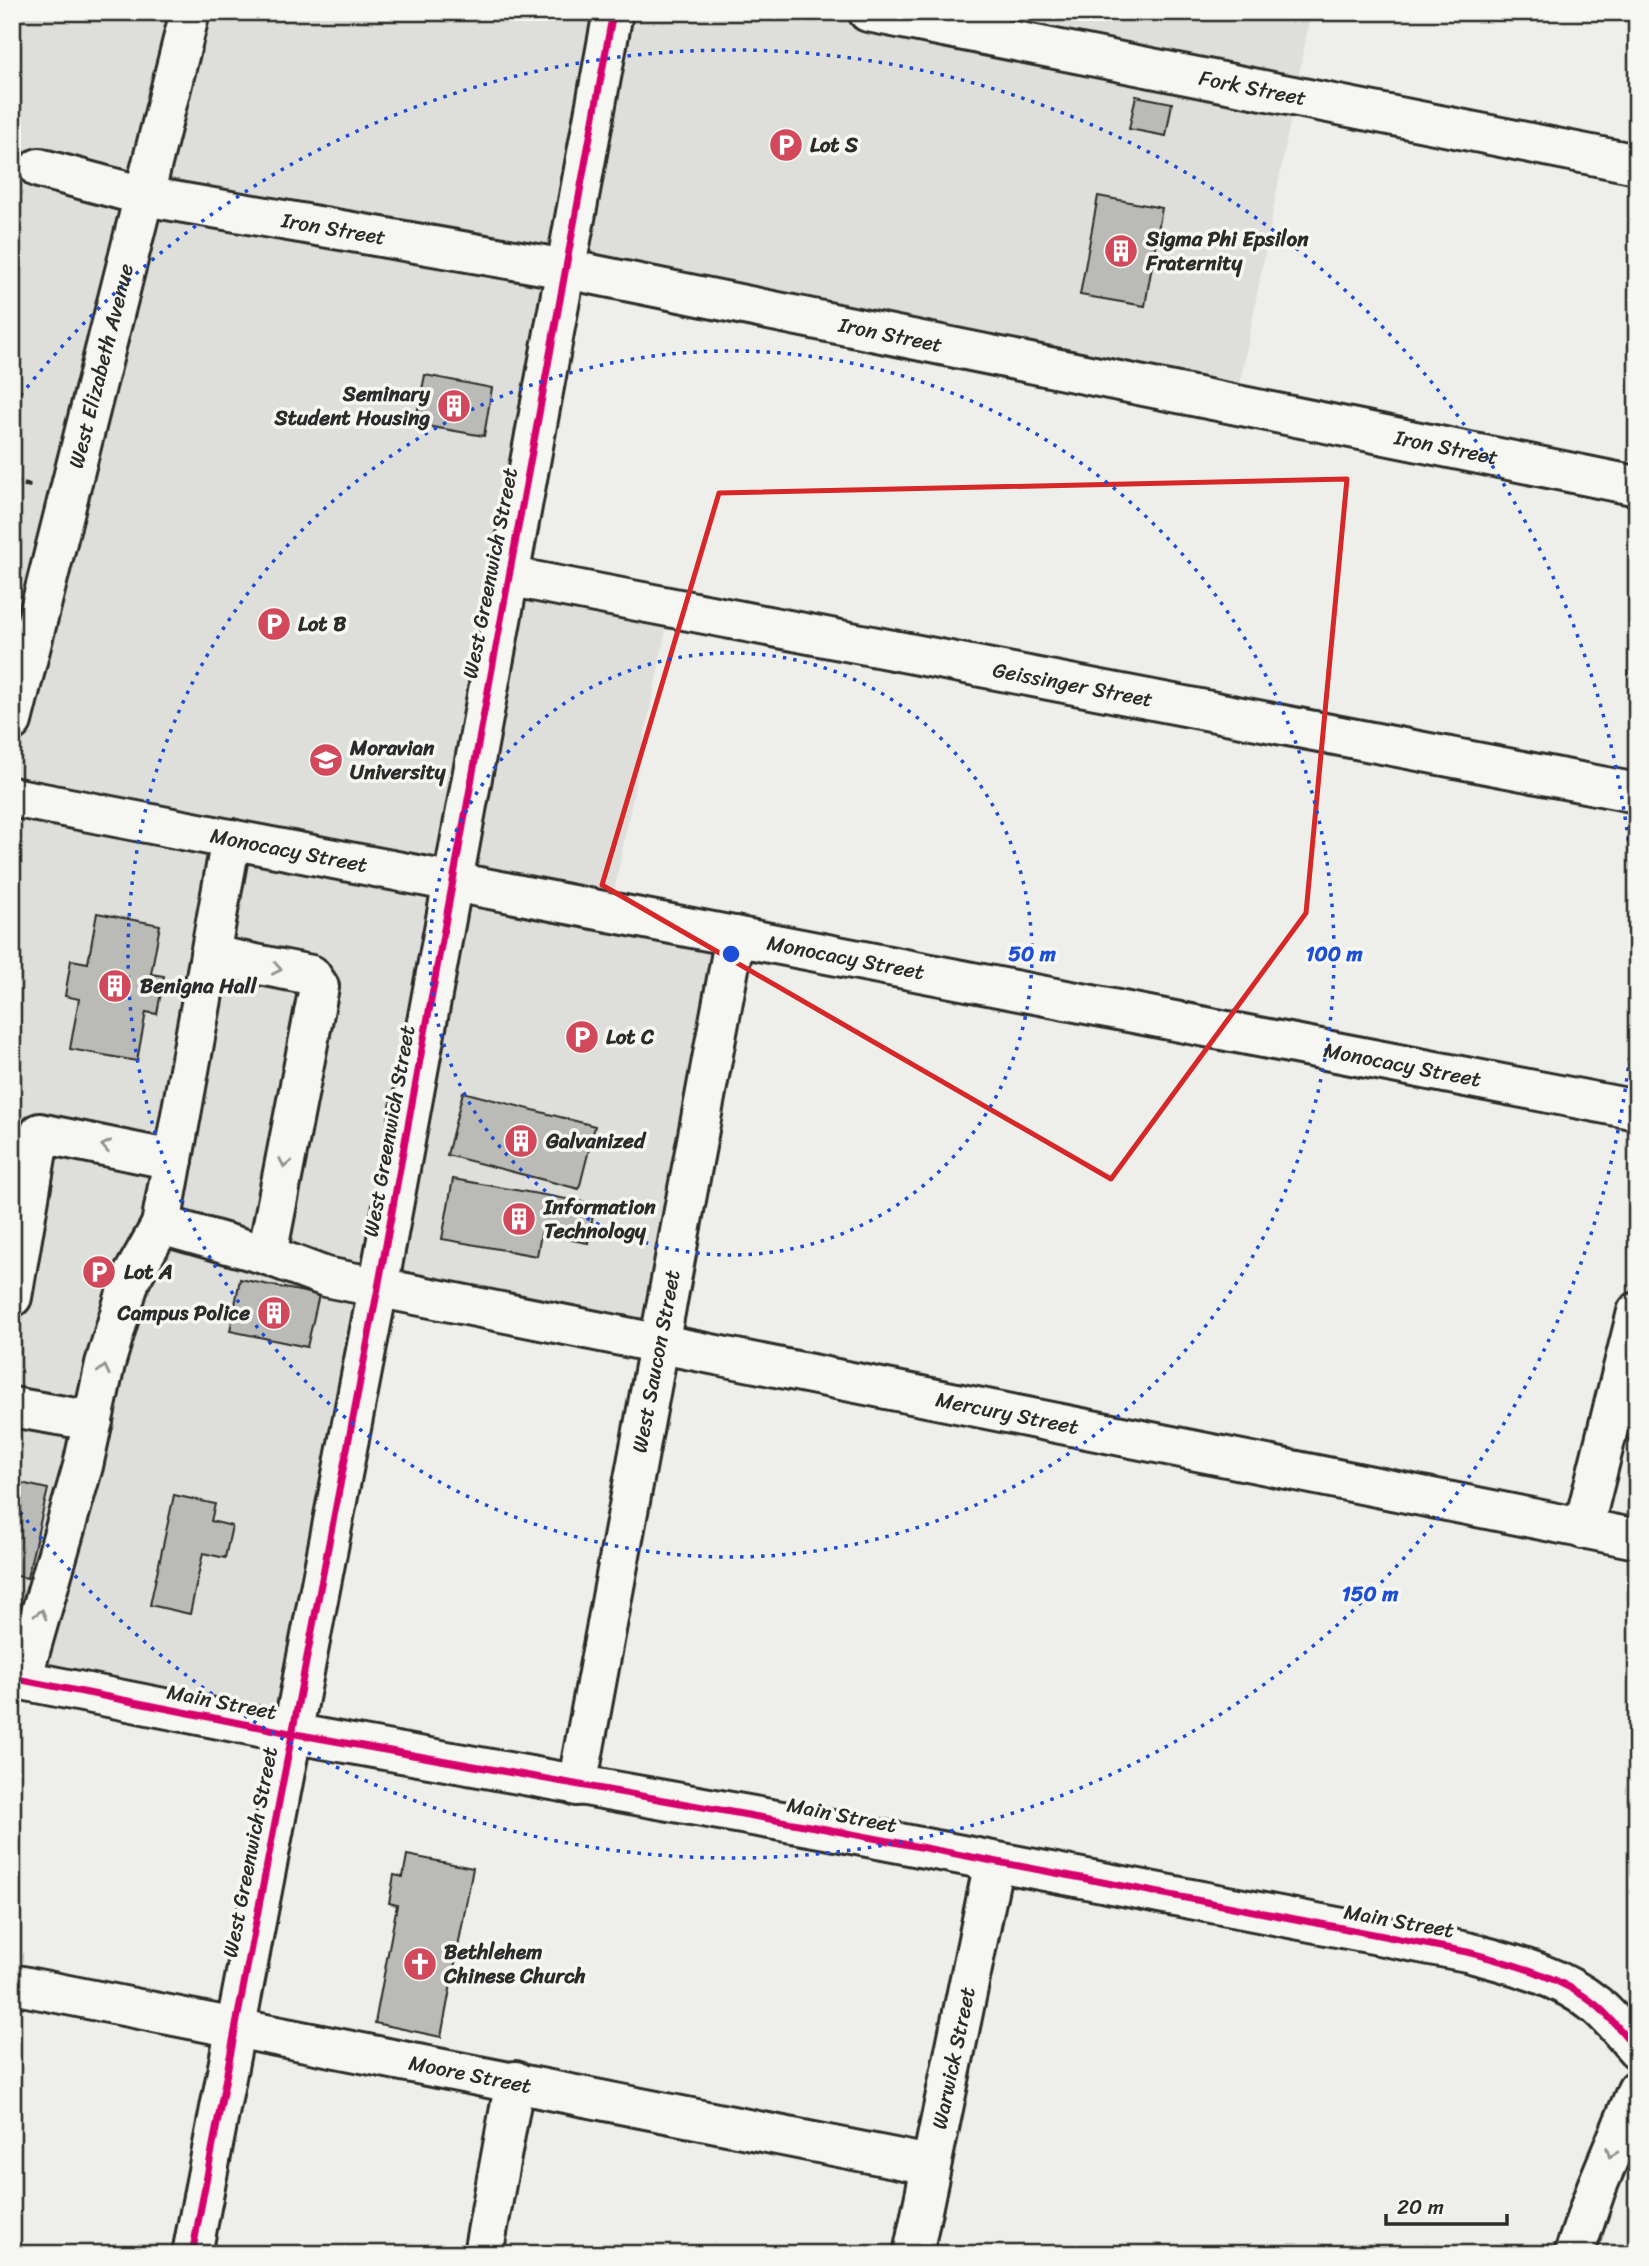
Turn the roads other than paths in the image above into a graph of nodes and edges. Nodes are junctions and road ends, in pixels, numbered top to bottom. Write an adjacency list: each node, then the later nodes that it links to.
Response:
1 (190, 12): 6 (street, West Elizabeth Avenue)
2 (613, 12): 7 (street, West Greenwich Street)
3 (869, 12): 4 (street, Fork Street)
4 (1637, 164)
5 (39, 168): 6 (street, Iron Street)
6 (144, 196): 7 (street, Iron Street); 10 (street, West Elizabeth Avenue)
7 (566, 269): 8 (street, Iron Street); 9 (street, West Greenwich Street)
8 (1637, 486)
9 (507, 576): 11 (street, Geissinger Street); 14 (street, West Greenwich Street)
10 (12, 721)
11 (1637, 793)
12 (12, 797): 13 (street, Monocacy Street)
13 (231, 839): 14 (street, Monocacy Street); 16 (street)
14 (451, 882): 15 (street, Monocacy Street); 21 (street, West Greenwich Street)
15 (735, 936): 17 (street, Monocacy Street); 24 (street, West Saucon Street)
16 (210, 955): 18 (street); 20 (street, one-way to 20)
17 (1637, 1110)
18 (173, 1160): 19 (street); 22 (street, one-way to 22)
19 (161, 1225): 20 (street, Mercury Street); 26 (street, one-way to 19)
20 (267, 1255): 21 (street, Mercury Street)
21 (378, 1287): 24 (street, Mercury Street); 30 (street, West Greenwich Street)
22 (12, 1297)
23 (1637, 1312): 27 (street)
24 (660, 1342): 27 (street, Mercury Street); 31 (street, West Saucon Street)
25 (12, 1407): 26 (street)
26 (93, 1421): 29 (street, one-way to 26)
27 (1583, 1528): 28 (street, Mercury Street)
28 (1637, 1539)
29 (17, 1679): 30 (street, Main Street)
30 (290, 1733): 31 (street, Main Street); 34 (street, West Greenwich Street)
31 (577, 1786): 32 (street, Main Street)
32 (994, 1862): 35 (street, Main Street); 38 (street, Warwick Street)
33 (12, 1984): 34 (street, Moore Street)
34 (235, 2027): 36 (street, Moore Street); 39 (street, West Greenwich Street)
35 (1637, 2049)
36 (515, 2081): 38 (street, Moore Street); 40 (street)
37 (1637, 2090): 42 (street, one-way to 42)
38 (930, 2165): 41 (street, Warwick Street)
39 (192, 2254)
40 (483, 2254)
41 (913, 2254)
42 (1574, 2254)

